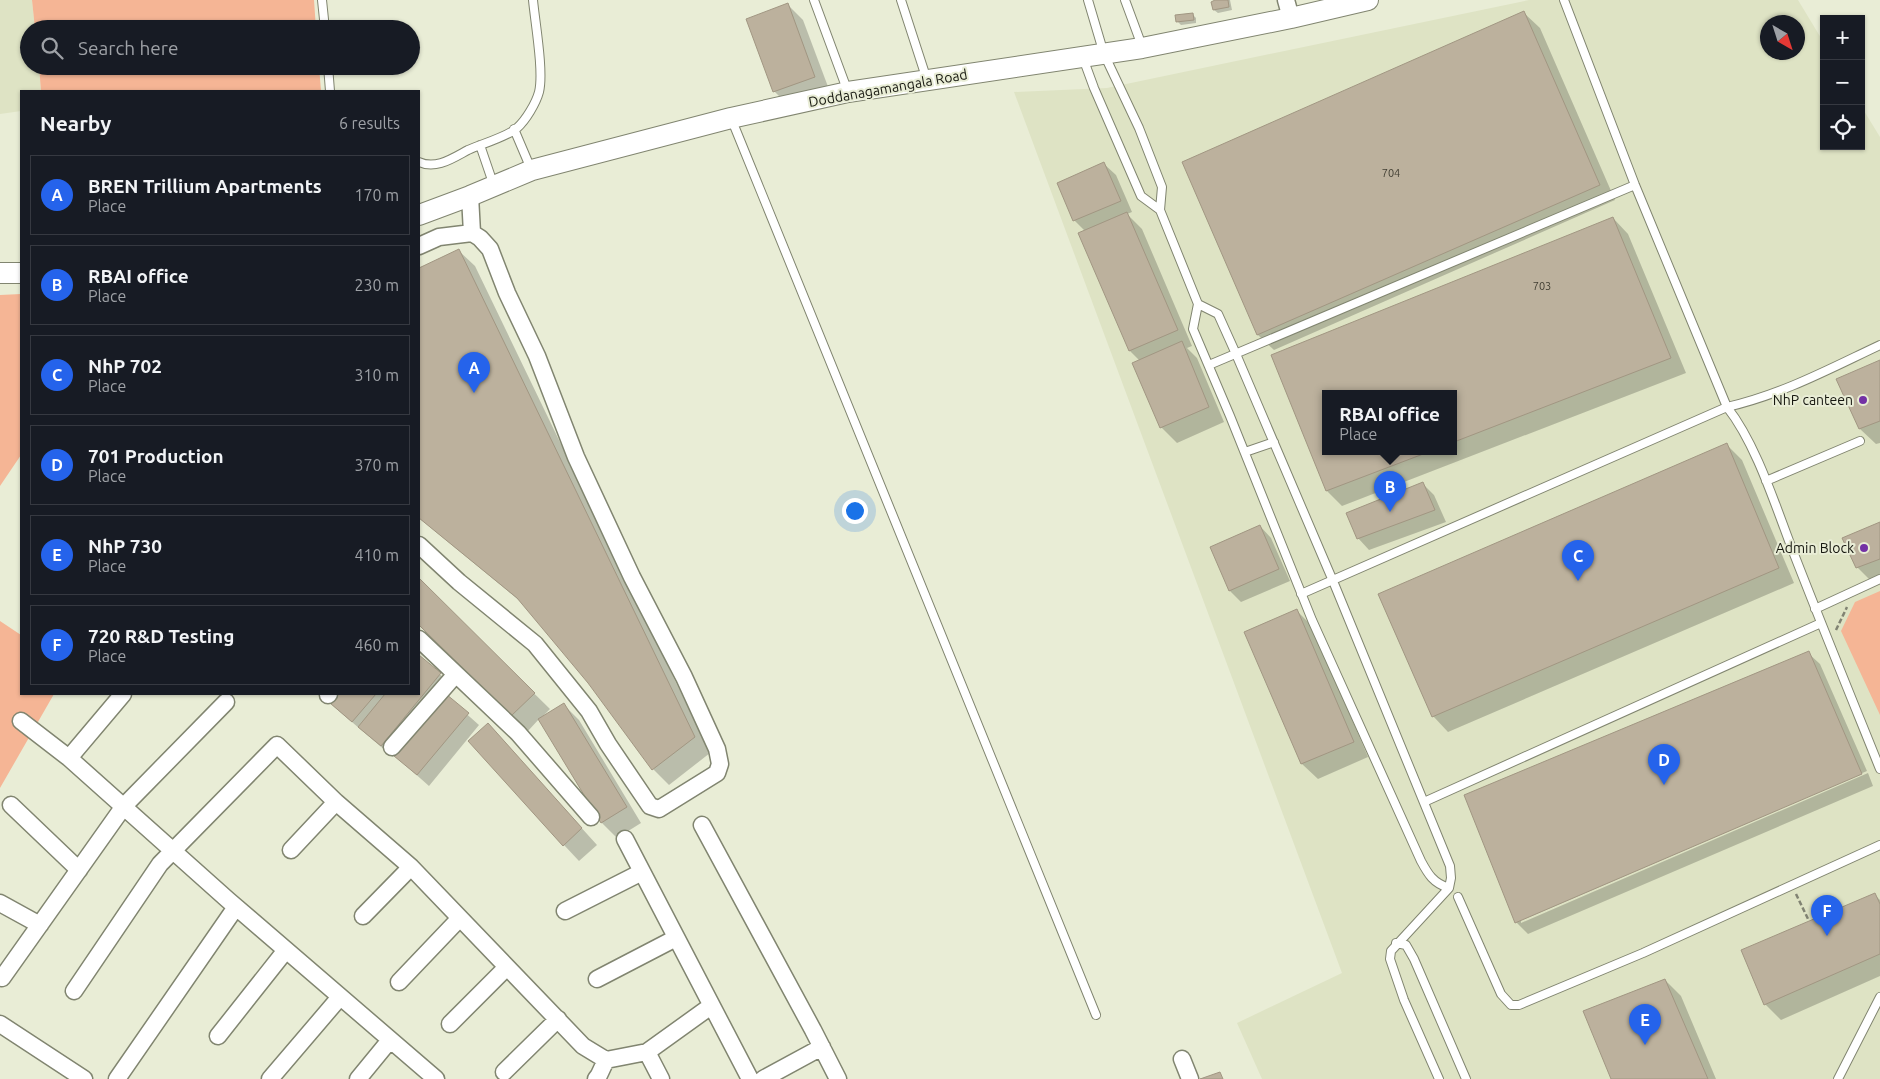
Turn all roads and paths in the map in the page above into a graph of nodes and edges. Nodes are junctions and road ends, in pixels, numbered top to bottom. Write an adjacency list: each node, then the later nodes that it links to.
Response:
1 (322, 0): 10 (lane)
2 (533, 0): 19 (lane)
3 (814, 0): 17 (lane)
4 (901, 0): 15 (lane)
5 (1088, 0): 12 (lane)
6 (1125, 0): 11 (lane)
7 (1368, 0): 9 (street, Doddanagamangala Road)
8 (1564, 0): 23 (lane)
9 (1288, 9): 11 (street, Doddanagamangala Road)
10 (324, 20)
11 (1142, 48): 12 (street, Doddanagamangala Road)
12 (1104, 54): 13 (street, Doddanagamangala Road); 26 (lane)
13 (1082, 57): 15 (street, Doddanagamangala Road); 26 (lane)
14 (329, 75): 16 (lane)
15 (927, 80): 17 (street, Doddanagamangala Road)
16 (330, 90)
17 (848, 92): 18 (street, Doddanagamangala Road)
18 (731, 118): 22 (street, Doddanagamangala Road); 89 (lane)
19 (514, 130): 20 (lane); 22 (lane)
20 (480, 145): 21 (lane); 24 (lane)
21 (420, 162)
22 (532, 170): 24 (street, Doddanagamangala Road)
23 (1635, 185): 34 (lane); 36 (lane)
24 (494, 186): 25 (street, Doddanagamangala Road)
25 (470, 196): 27 (street, Doddanagamangala Road); 28 (street)
26 (1160, 210): 32 (lane)
27 (420, 215)
28 (472, 233): 29 (street); 41 (street)
29 (420, 246)
30 (0, 272): 31 (street)
31 (20, 273)
32 (1198, 304): 34 (lane); 35 (lane)
33 (1880, 345): 36 (lane)
34 (1236, 354): 35 (lane); 38 (lane)
35 (1209, 365): 39 (lane)
36 (1727, 407): 40 (lane); 43 (lane)
37 (1860, 441): 40 (lane)
38 (1274, 442): 39 (lane); 43 (lane)
39 (1245, 452): 44 (lane)
40 (1766, 481): 46 (lane)
41 (420, 547)
42 (1880, 580): 46 (lane)
43 (1333, 581): 44 (lane); 58 (lane)
44 (1301, 594): 70 (lane)
45 (1851, 599): 48 (path)
46 (1816, 609): 47 (lane)
47 (1821, 623): 56 (lane); 58 (lane)
48 (1835, 633)
49 (420, 640): 50 (street)
50 (456, 674): 54 (street); 61 (street)
51 (122, 695): 55 (street)
52 (226, 702): 60 (street)
53 (21, 721): 55 (street)
54 (392, 747)
55 (69, 758): 60 (street)
56 (1880, 769)
57 (336, 802): 65 (street); 66 (street); 67 (street)
58 (1424, 802): 70 (lane)
59 (11, 805): 68 (street)
60 (124, 806): 65 (street); 68 (street)
61 (591, 817)
62 (702, 825): 95 (street)
63 (625, 839): 69 (street)
64 (1880, 845): 71 (lane)
65 (173, 850): 73 (street); 85 (street)
66 (291, 850)
67 (411, 867): 75 (street); 76 (street)
68 (79, 870): 77 (street)
69 (642, 872): 74 (street); 78 (street)
70 (1449, 888): 79 (lane)
71 (1458, 897)
72 (0, 903): 77 (street)
73 (236, 907): 80 (street); 102 (street)
74 (565, 911)
75 (363, 916)
76 (460, 918): 81 (street); 84 (street)
77 (40, 925): 82 (street)
78 (676, 938): 83 (street); 88 (street)
79 (1396, 943): 100 (lane); 112 (lane)
80 (286, 950): 86 (street); 93 (street)
81 (507, 967): 90 (street); 92 (street)
82 (2, 978)
83 (597, 979)
84 (399, 982)
85 (74, 991)
86 (340, 996): 94 (street); 103 (street)
87 (1880, 997): 114 (lane)
88 (711, 1006): 96 (street); 108 (street)
89 (1096, 1015)
90 (558, 1020): 98 (street); 99 (street)
91 (0, 1024): 101 (street)
92 (450, 1024)
93 (218, 1036)
94 (390, 1040): 104 (street); 105 (street)
95 (822, 1046): 109 (street); 110 (street)
96 (647, 1052): 98 (street); 107 (street)
97 (1182, 1059): 111 (street)
98 (606, 1060): 106 (street)
99 (504, 1072)
100 (1465, 1077): 113 (lane)
101 (84, 1079)
102 (117, 1079)
103 (270, 1079)
104 (358, 1079)
105 (436, 1079)
106 (596, 1079)
107 (661, 1079)
108 (750, 1079)
109 (763, 1079)
110 (838, 1079)
111 (1190, 1079)
112 (1439, 1079)
113 (1456, 1079)
114 (1838, 1079)

